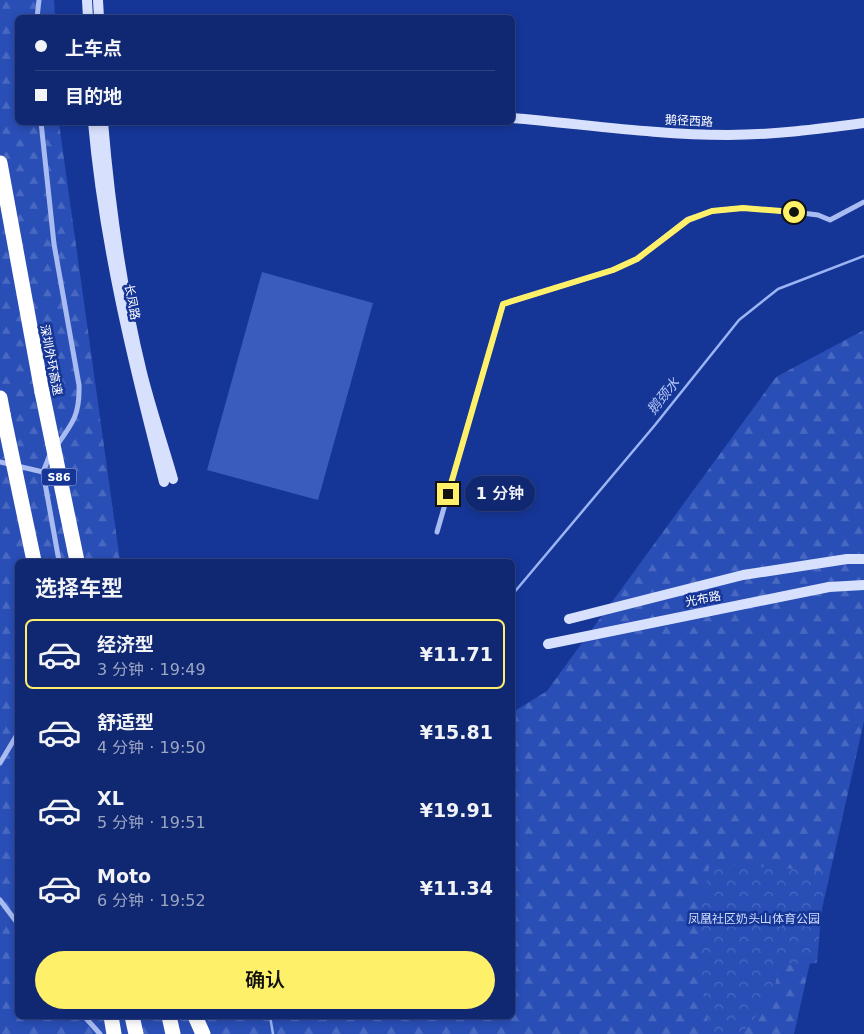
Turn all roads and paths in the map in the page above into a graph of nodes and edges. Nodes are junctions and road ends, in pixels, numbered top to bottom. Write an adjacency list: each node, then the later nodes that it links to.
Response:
1 (39, 0): 4 (street)
2 (87, 0): 5 (street)
3 (98, 0): 6 (street)
4 (37, 15)
5 (88, 15)
6 (99, 15)
7 (515, 118): 8 (street, 鹅径西路)
8 (864, 123)
9 (41, 125): 16 (street)
10 (93, 125): 11 (street, 长凤路)
11 (103, 125)
12 (0, 163): 21 (highway, 深圳外环高速 / S86, bridge)
13 (864, 202): 17 (street)
14 (0, 398): 19 (highway, bridge)
15 (0, 462): 16 (street)
16 (43, 472): 20 (street)
17 (437, 532)
18 (864, 558): 23 (street, 光布路)
19 (34, 559)
20 (59, 559)
21 (77, 559)
22 (864, 586): 24 (street, 光布路)
23 (568, 620)
24 (548, 644)
25 (15, 738): 26 (street)
26 (0, 763)
27 (0, 900): 28 (street)
28 (15, 920)
29 (87, 1019): 34 (street)
30 (112, 1019): 35 (highway)
31 (133, 1019): 36 (highway)
32 (170, 1019): 37 (highway)
33 (196, 1019): 38 (highway)
34 (100, 1034)
35 (114, 1034)
36 (136, 1034)
37 (173, 1034)
38 (203, 1034)

